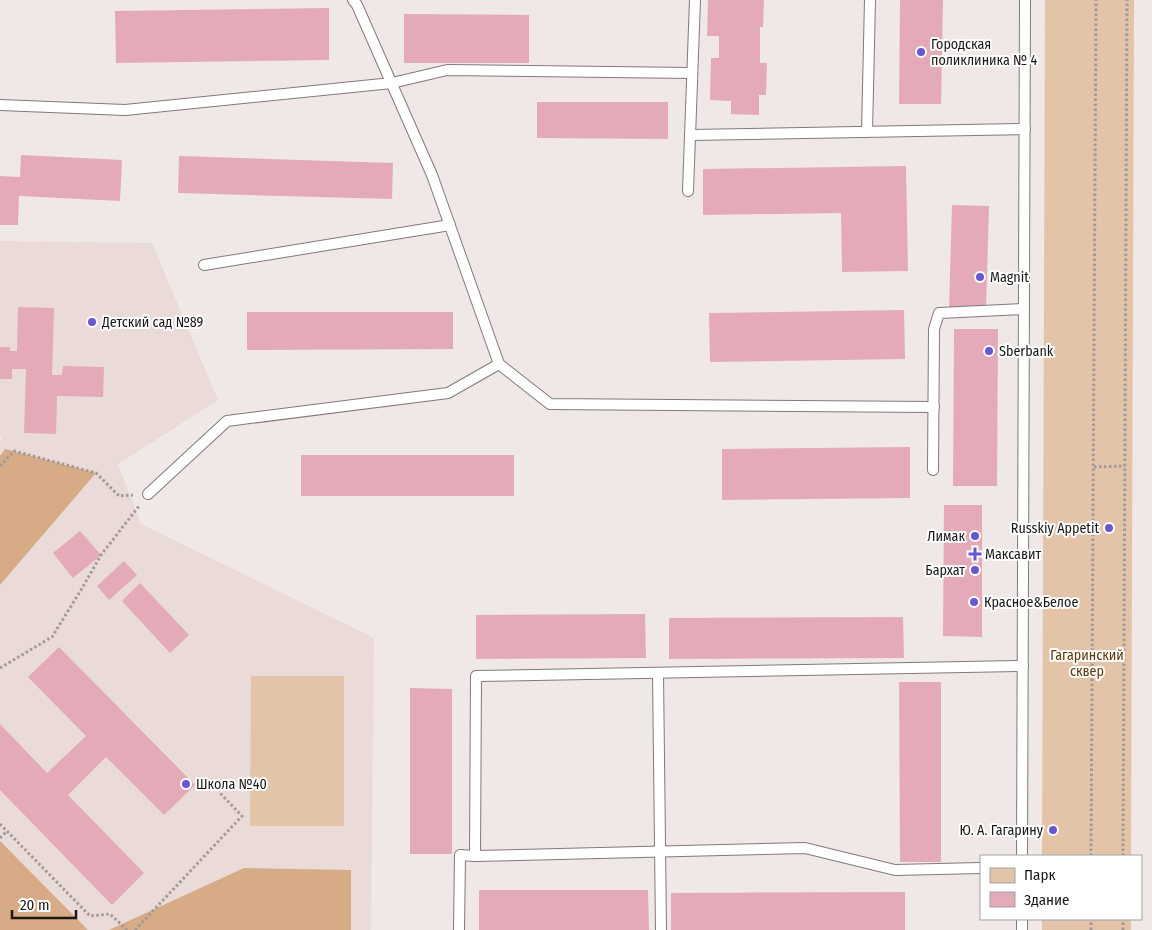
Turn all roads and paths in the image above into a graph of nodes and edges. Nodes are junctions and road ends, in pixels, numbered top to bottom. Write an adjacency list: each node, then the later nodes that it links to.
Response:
1 (353, 0): 8 (lane)
2 (694, 0): 7 (lane)
3 (870, 0): 11 (lane)
4 (1025, 0): 10 (lane)
5 (1096, 0): 21 (path)
6 (1127, 0): 20 (path)
7 (692, 73): 8 (lane); 12 (lane)
8 (392, 83): 9 (lane); 14 (lane)
9 (0, 105)
10 (1025, 129): 11 (lane); 16 (lane)
11 (867, 132): 12 (lane)
12 (690, 135): 13 (lane)
13 (688, 191)
14 (450, 225): 15 (lane); 17 (lane)
15 (204, 265)
16 (1024, 309): 18 (lane); 24 (lane)
17 (499, 364): 18 (lane); 23 (lane)
18 (934, 407): 22 (lane)
19 (0, 466): 23 (path)
20 (1125, 466): 21 (path); 34 (path)
21 (1094, 467): 33 (path)
22 (933, 470)
23 (148, 494): 25 (path)
24 (1023, 666): 26 (lane); 32 (lane)
25 (0, 668)
26 (658, 673): 31 (lane); 35 (lane)
27 (220, 793): 38 (path)
28 (0, 824): 29 (path)
29 (7, 831): 30 (path); 37 (path)
30 (0, 838)
31 (660, 852): 35 (lane); 36 (lane); 40 (lane)
32 (1022, 855)
33 (1091, 855)
34 (1123, 855)
35 (476, 856): 39 (lane)
36 (980, 868)
37 (127, 930)
38 (135, 930)
39 (459, 930)
40 (661, 930)

